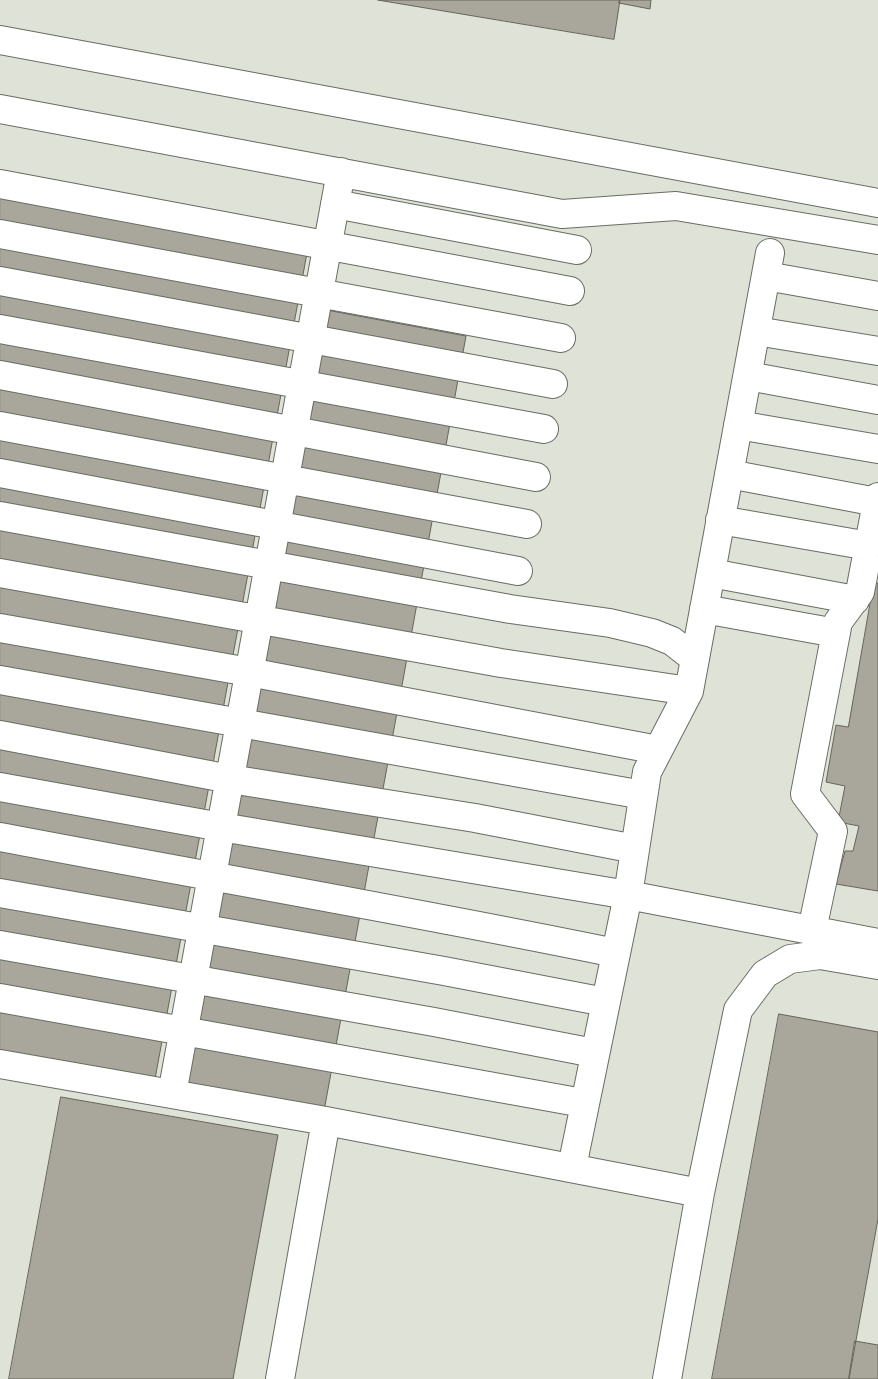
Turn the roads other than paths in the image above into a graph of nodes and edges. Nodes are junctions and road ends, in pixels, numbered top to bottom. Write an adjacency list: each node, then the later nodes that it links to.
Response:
1 (0, 40): 5 (lane)
2 (0, 109): 3 (lane)
3 (341, 172): 6 (lane); 8 (lane)
4 (0, 184): 9 (lane)
5 (878, 203)
6 (335, 204): 9 (lane); 10 (lane)
7 (0, 234): 13 (lane)
8 (878, 240)
9 (328, 245): 12 (lane); 13 (lane)
10 (577, 250)
11 (0, 281): 17 (lane)
12 (570, 291)
13 (319, 293): 17 (lane); 18 (lane)
14 (878, 296): 16 (lane)
15 (0, 329): 23 (lane)
16 (756, 331): 19 (lane); 21 (lane)
17 (310, 338): 22 (lane); 23 (lane)
18 (561, 338)
19 (878, 351)
20 (0, 375): 28 (lane)
21 (748, 376): 24 (lane); 25 (lane)
22 (553, 384)
23 (302, 385): 27 (lane); 28 (lane)
24 (878, 400)
25 (738, 425): 29 (lane); 31 (lane)
26 (0, 426): 33 (lane)
27 (544, 430)
28 (294, 431): 32 (lane); 33 (lane)
29 (878, 449)
30 (0, 473): 38 (lane)
31 (729, 474): 34 (lane); 36 (lane)
32 (536, 477)
33 (285, 479): 37 (lane); 38 (lane)
34 (878, 499): 39 (lane)
35 (0, 516): 40 (lane)
36 (720, 520): 39 (lane); 42 (lane)
37 (527, 524)
38 (276, 525): 40 (lane); 41 (lane)
39 (869, 546): 44 (lane)
40 (269, 566): 46 (lane); 49 (lane)
41 (518, 571)
42 (711, 573): 44 (lane); 45 (lane)
43 (0, 574): 46 (lane)
44 (854, 600): 48 (lane)
45 (704, 609): 48 (lane); 49 (lane)
46 (259, 620): 50 (lane); 52 (lane)
47 (0, 628): 50 (lane)
48 (836, 633): 66 (lane)
49 (695, 659): 52 (lane)
50 (249, 672): 53 (lane); 55 (lane)
51 (0, 680): 53 (lane)
52 (689, 691): 55 (lane)
53 (240, 724): 56 (lane); 58 (lane)
54 (0, 735): 56 (lane)
55 (658, 750): 58 (lane)
56 (230, 779): 59 (lane); 61 (lane)
57 (0, 787): 59 (lane)
58 (643, 795): 61 (lane)
59 (221, 827): 62 (lane); 64 (lane)
60 (0, 837): 62 (lane)
61 (635, 849): 64 (lane)
62 (212, 878): 65 (lane); 69 (lane)
63 (0, 893): 65 (lane)
64 (628, 895): 66 (lane); 69 (lane)
65 (202, 930): 71 (lane); 73 (lane)
66 (812, 930): 67 (lane)
67 (878, 943)
68 (0, 945): 71 (lane)
69 (615, 953): 73 (lane)
70 (878, 965): 81 (lane)
71 (193, 981): 74 (lane); 75 (lane)
72 (0, 998): 74 (lane)
73 (605, 1002): 75 (lane)
74 (183, 1031): 77 (lane); 78 (lane)
75 (594, 1053): 78 (lane)
76 (0, 1064): 77 (lane)
77 (172, 1094): 79 (lane)
78 (584, 1103): 80 (lane)
79 (326, 1121): 80 (lane); 82 (lane)
80 (572, 1167): 81 (lane)
81 (700, 1194): 83 (lane)
82 (280, 1379)
83 (667, 1379)

